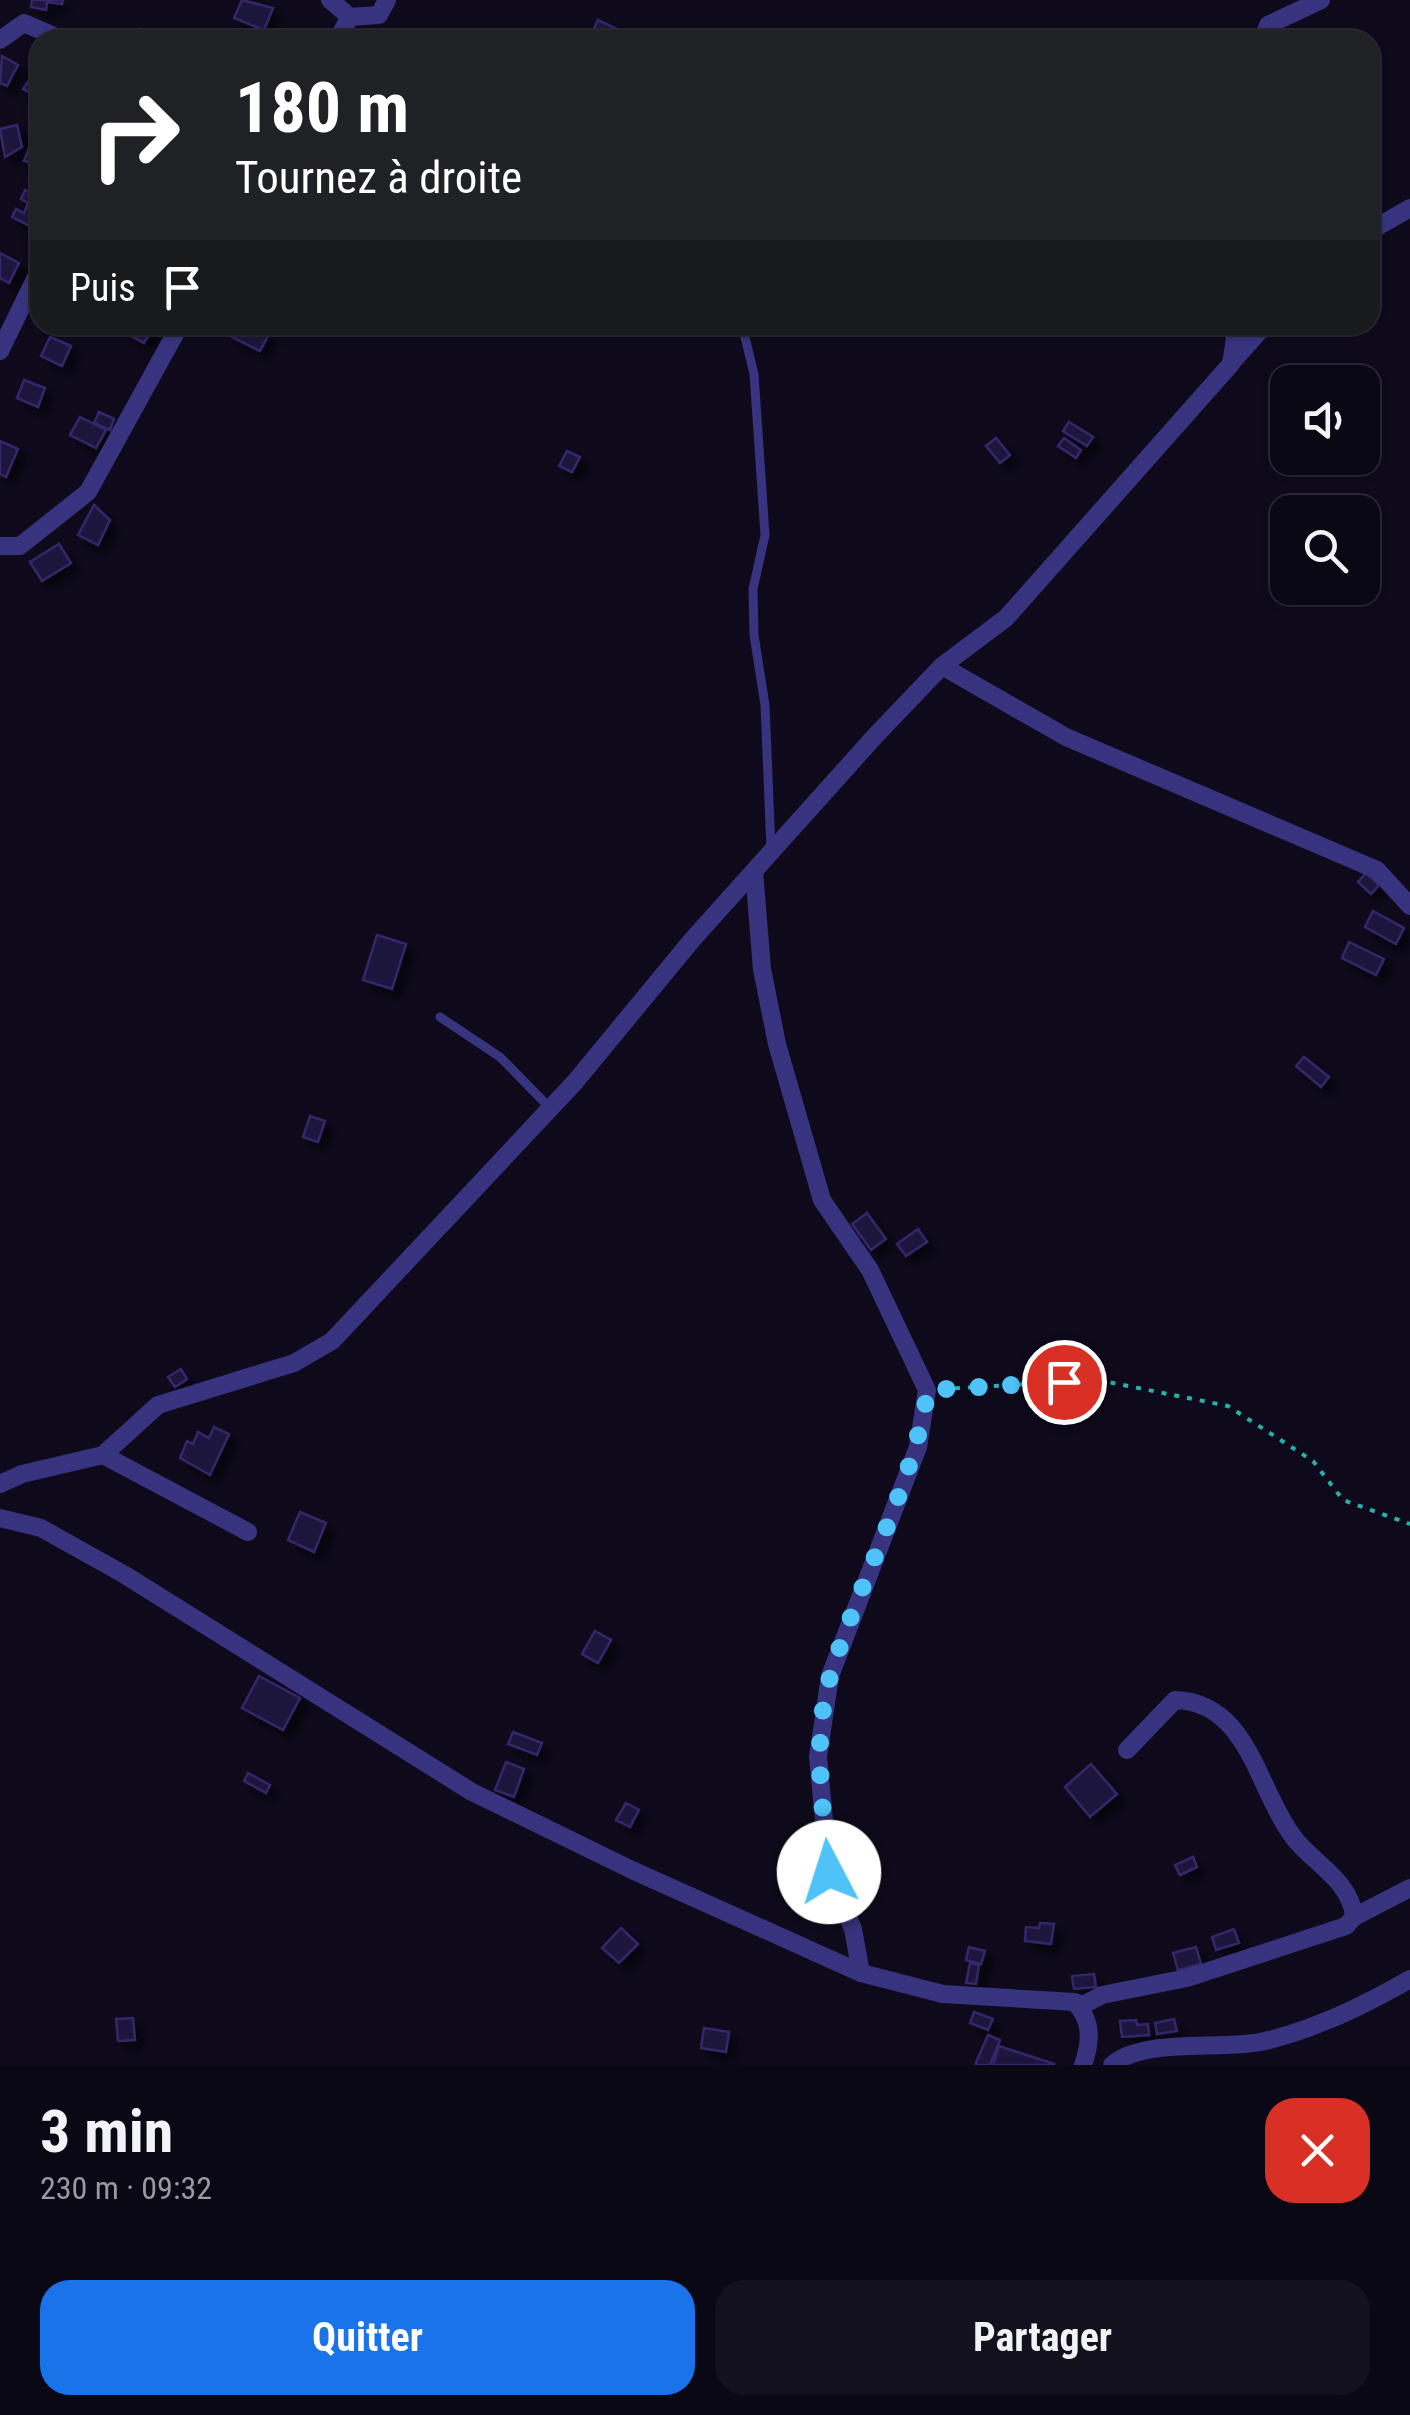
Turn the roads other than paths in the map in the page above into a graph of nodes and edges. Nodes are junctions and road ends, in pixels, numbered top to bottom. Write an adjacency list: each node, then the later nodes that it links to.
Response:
1 (330, 0): 4 (street)
2 (387, 0): 4 (street)
3 (1308, 2): 7 (street)
4 (350, 17): 6 (street)
5 (40, 30): 8 (street)
6 (343, 30)
7 (1266, 30)
8 (0, 40)
9 (1410, 208): 10 (street)
10 (1380, 226)
11 (30, 290): 16 (street)
12 (174, 335): 18 (street)
13 (744, 335): 20 (lane)
14 (1235, 335): 17 (street)
15 (1256, 335): 17 (street)
16 (0, 351)
17 (1230, 364): 19 (street)
18 (0, 546)
19 (942, 666): 20 (street); 22 (street)
20 (771, 852): 21 (street)
21 (754, 871): 24 (street); 32 (street)
22 (1410, 906)
23 (440, 1017): 24 (lane)
24 (551, 1109): 25 (street)
25 (103, 1455): 26 (street); 28 (street)
26 (0, 1484)
27 (0, 1518): 32 (street)
28 (248, 1532)
29 (1126, 1750): 31 (street)
30 (1410, 1888): 31 (street)
31 (1354, 1916): 34 (street)
32 (860, 1972): 34 (street)
33 (1410, 1979): 36 (street)
34 (1074, 2002): 35 (street)
35 (1085, 2064)
36 (1112, 2065)

